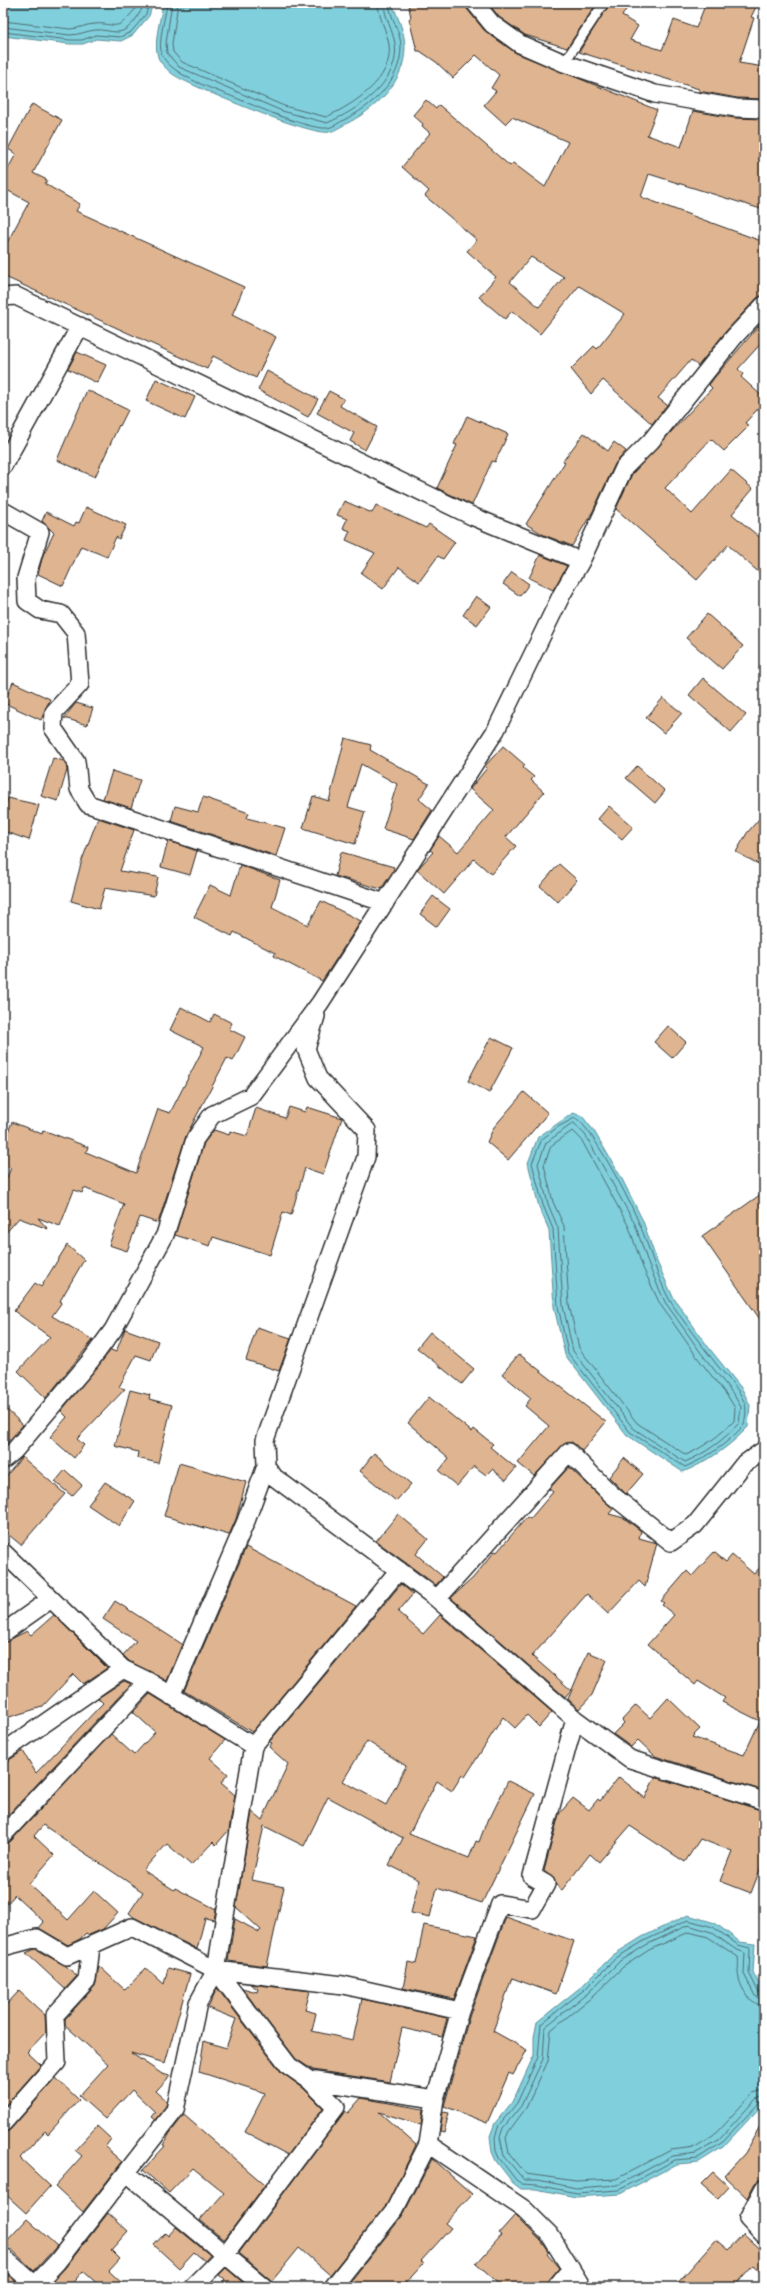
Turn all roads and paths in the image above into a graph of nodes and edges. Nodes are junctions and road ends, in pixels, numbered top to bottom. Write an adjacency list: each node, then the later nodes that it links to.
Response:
1 (475, 3): 3 (street)
2 (604, 3): 3 (lane)
3 (564, 63): 4 (street)
4 (764, 109)
5 (3, 297): 7 (street)
6 (764, 305): 10 (street)
7 (80, 326): 8 (street); 10 (street)
8 (3, 466)
9 (3, 511): 11 (street)
10 (581, 562): 11 (street)
11 (385, 903): 12 (street)
12 (320, 1003): 14 (street); 15 (street)
13 (764, 1450): 19 (street)
14 (3, 1460)
15 (266, 1466): 17 (street); 23 (street)
16 (3, 1552): 18 (street)
17 (399, 1570): 19 (street); 25 (street)
18 (51, 1599): 20 (street); 21 (street)
19 (437, 1599): 24 (street)
20 (3, 1633)
21 (123, 1669): 22 (street); 26 (street)
22 (148, 1681): 23 (street); 28 (street)
23 (171, 1696): 25 (street)
24 (574, 1719): 27 (street); 32 (street)
25 (253, 1746): 31 (street)
26 (3, 1752)
27 (764, 1801)
28 (3, 1835)
29 (91, 1946): 30 (street); 31 (street); 35 (street)
30 (3, 1948)
31 (216, 1970): 32 (street); 33 (street); 37 (street)
32 (460, 2011): 34 (street)
33 (309, 2080): 34 (street); 40 (street)
34 (435, 2099): 36 (street)
35 (3, 2124)
36 (428, 2144): 42 (street); 46 (street)
37 (127, 2173): 40 (street); 43 (street)
38 (764, 2188): 39 (street)
39 (764, 2236)
40 (225, 2255): 44 (street); 45 (street)
41 (3, 2257): 43 (street)
42 (570, 2270): 47 (street); 48 (street)
43 (35, 2286)
44 (193, 2287)
45 (264, 2287)
46 (332, 2287)
47 (556, 2287)
48 (582, 2287)

